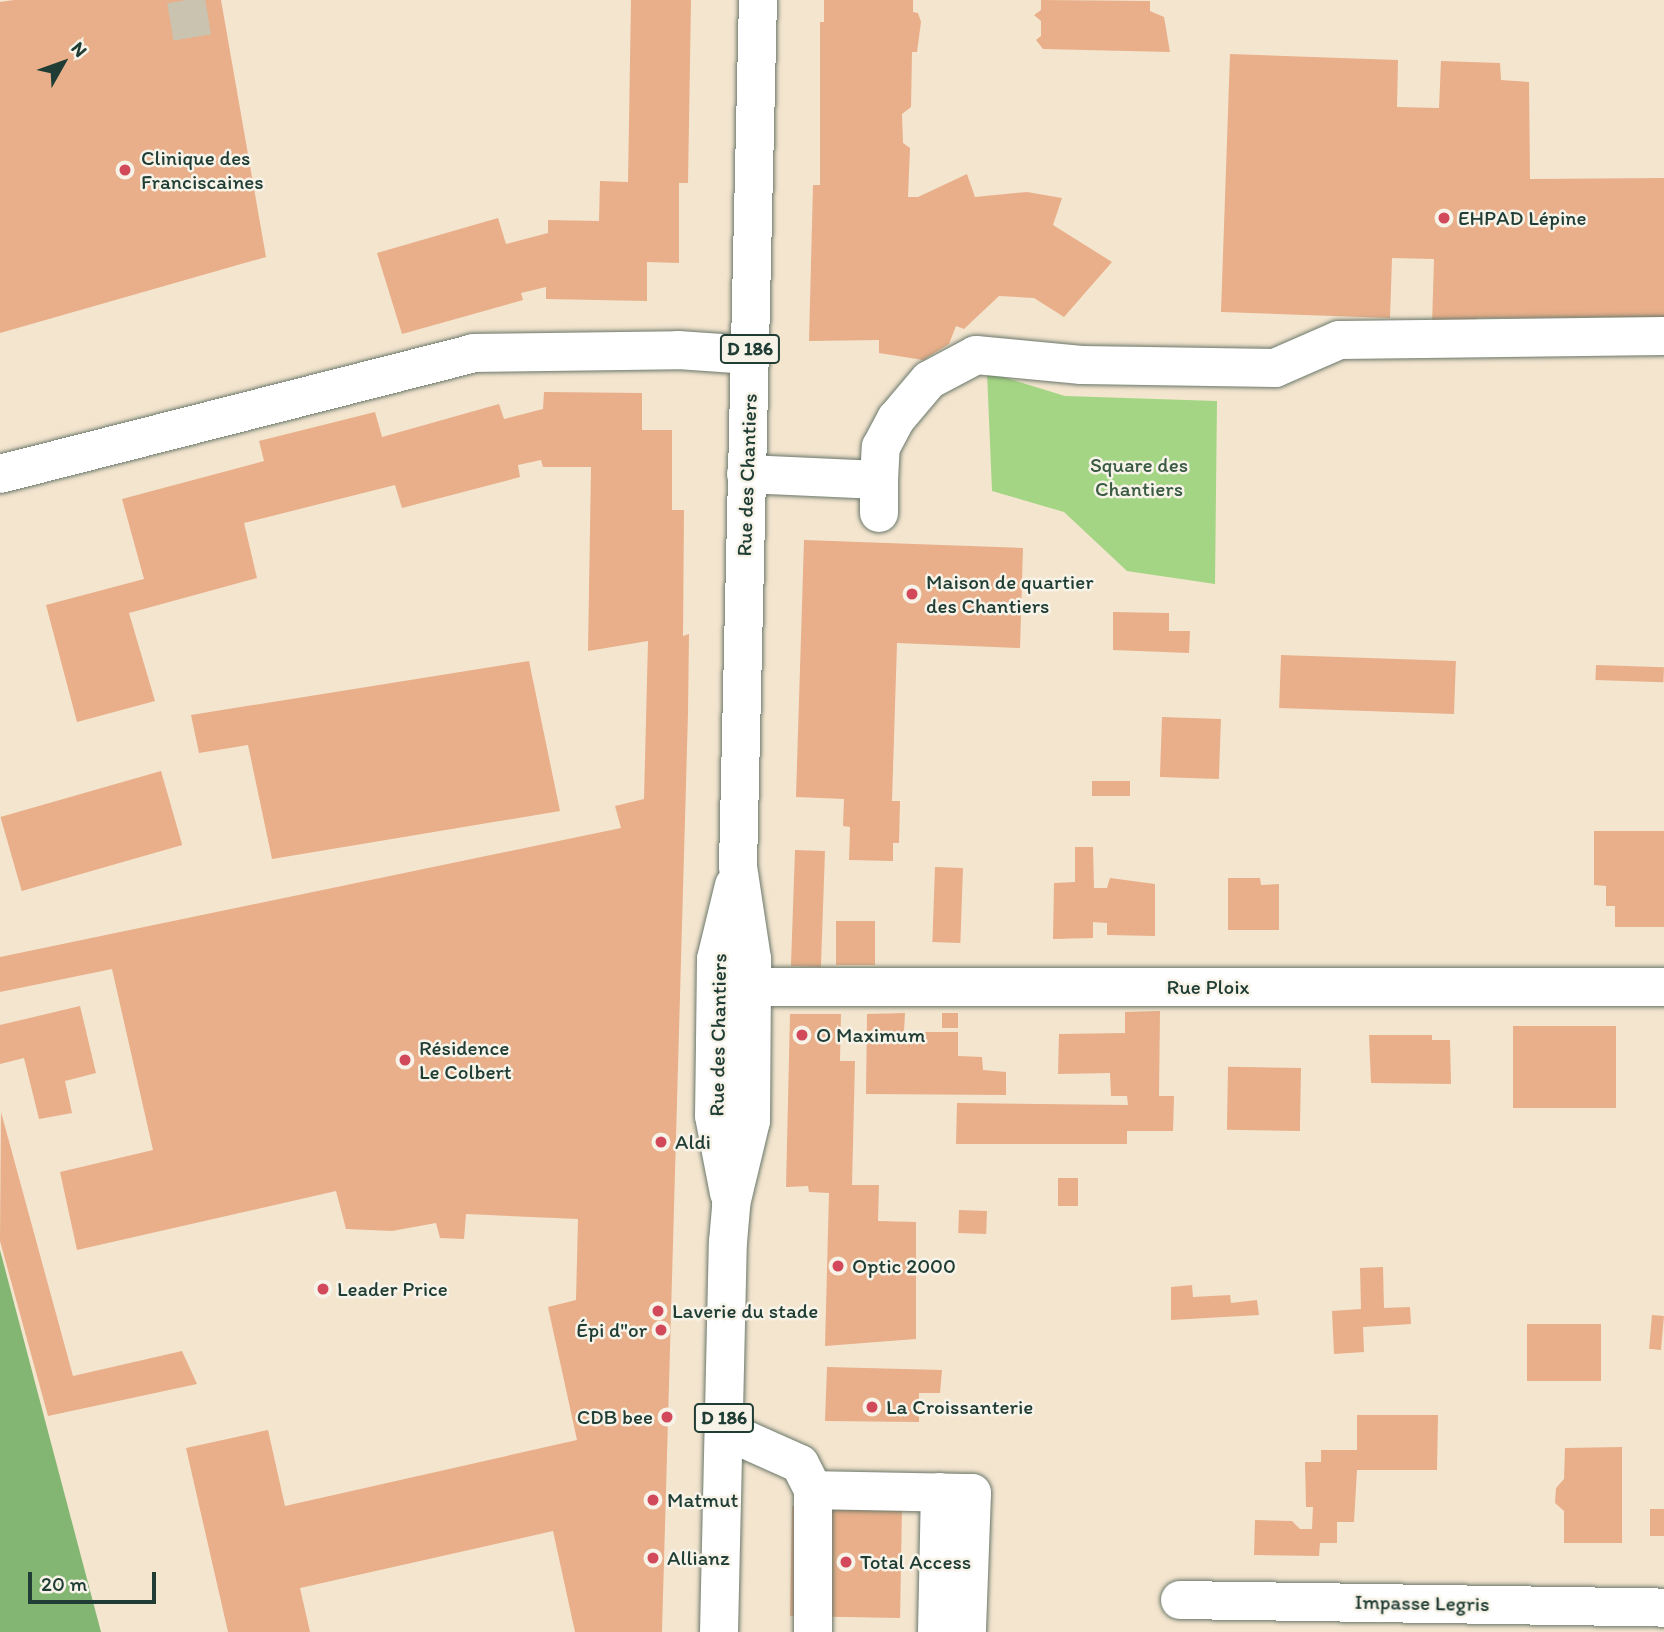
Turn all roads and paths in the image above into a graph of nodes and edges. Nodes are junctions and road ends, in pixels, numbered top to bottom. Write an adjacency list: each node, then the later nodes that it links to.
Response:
1 (758, 0): 3 (main road, Rue des Chantiers / D 186)
2 (1664, 336): 5 (main road)
3 (750, 355): 4 (main road); 5 (main road, Rue des Chantiers / D 186)
4 (0, 474)
5 (746, 474): 6 (main road, Rue des Chantiers / D 186)
6 (738, 866): 8 (main road, Rue des Chantiers / D 186); 9 (main road, Rue des Chantiers / D 186)
7 (1664, 987): 8 (main road, Rue Ploix)
8 (752, 988): 9 (main road, Rue des Chantiers / D 186)
9 (731, 1204): 10 (main road, Rue des Chantiers / D 186)
10 (724, 1430): 11 (main road); 15 (main road, Rue des Chantiers / D 186)
11 (813, 1490): 12 (main road); 16 (main road)
12 (940, 1492): 17 (main road); 18 (main road)
13 (1180, 1600): 14 (main road, Impasse Legris)
14 (1664, 1608)
15 (719, 1632)
16 (813, 1632)
17 (937, 1632)
18 (967, 1632)

